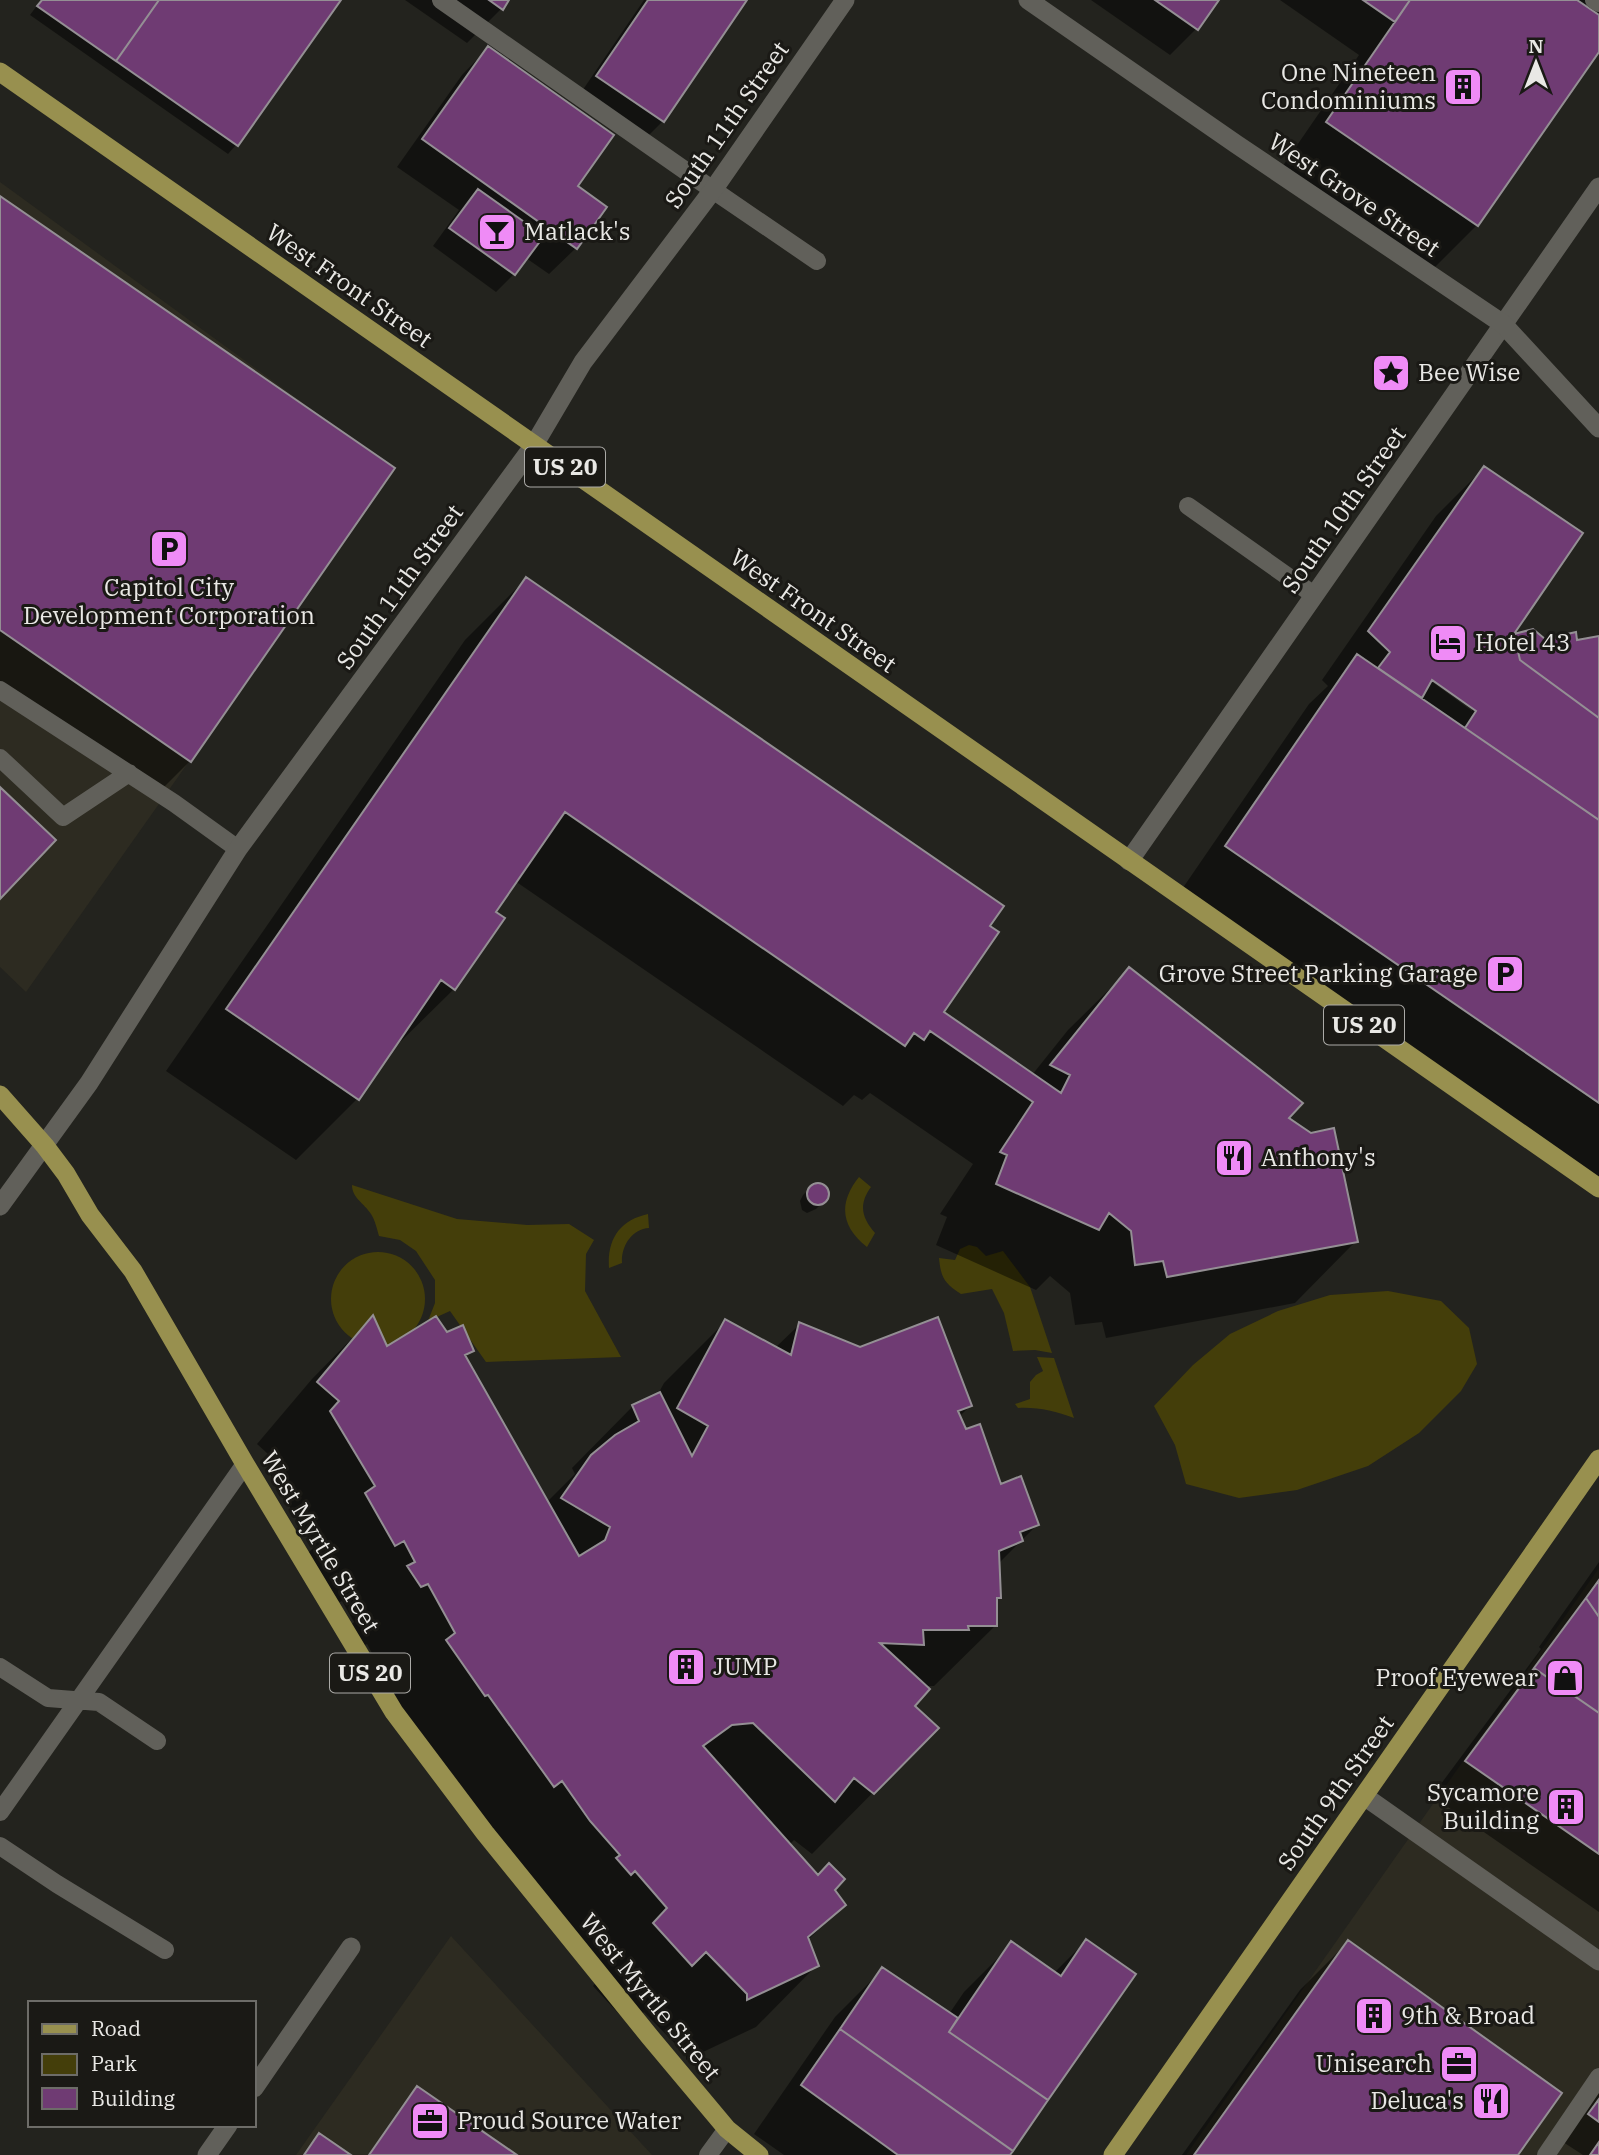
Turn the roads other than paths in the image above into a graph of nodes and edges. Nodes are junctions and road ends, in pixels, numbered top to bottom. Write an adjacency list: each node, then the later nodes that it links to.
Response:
1 (441, 0): 8 (lane)
2 (845, 0): 8 (street, South 11th Street)
3 (1028, 0): 10 (street, West Grove Street)
4 (1594, 0): 5 (lane)
5 (1599, 3)
6 (0, 72): 12 (main road, West Front Street / US 20)
7 (1599, 187): 10 (street, South 10th Street)
8 (713, 190): 9 (lane); 12 (street, South 11th Street)
9 (817, 261)
10 (1503, 324): 11 (street, West Grove Street); 14 (street, South 10th Street)
11 (1599, 428)
12 (534, 445): 18 (street, South 11th Street); 19 (main road, West Front Street / US 20)
13 (1188, 506): 14 (lane)
14 (1314, 595): 19 (street, South 10th Street)
15 (0, 690): 17 (lane)
16 (0, 758): 17 (lane)
17 (130, 774): 18 (lane)
18 (238, 849): 21 (street, South 11th Street)
19 (1129, 861): 22 (main road, West Front Street / US 20)
20 (0, 1095): 21 (main road, West Myrtle Street / US 20)
21 (45, 1146): 23 (street, South 11th Street); 25 (main road, West Myrtle Street / US 20)
22 (1599, 1188)
23 (0, 1206)
24 (1599, 1459): 29 (main road, South 9th Street)
25 (245, 1464): 27 (lane); 38 (main road, West Myrtle Street / US 20)
26 (0, 1667): 27 (lane)
27 (79, 1700): 28 (lane); 30 (lane)
28 (157, 1741)
29 (1364, 1796): 34 (street); 42 (main road, South 9th Street)
30 (0, 1812)
31 (0, 1846): 33 (lane)
32 (351, 1947): 36 (street)
33 (165, 1950)
34 (1599, 1961)
35 (1599, 2077): 43 (lane)
36 (256, 2085)
37 (227, 2127): 39 (street)
38 (727, 2129): 40 (lane); 41 (main road, West Myrtle Street / US 20)
39 (207, 2155)
40 (708, 2155)
41 (759, 2155)
42 (1113, 2155)
43 (1546, 2155)

